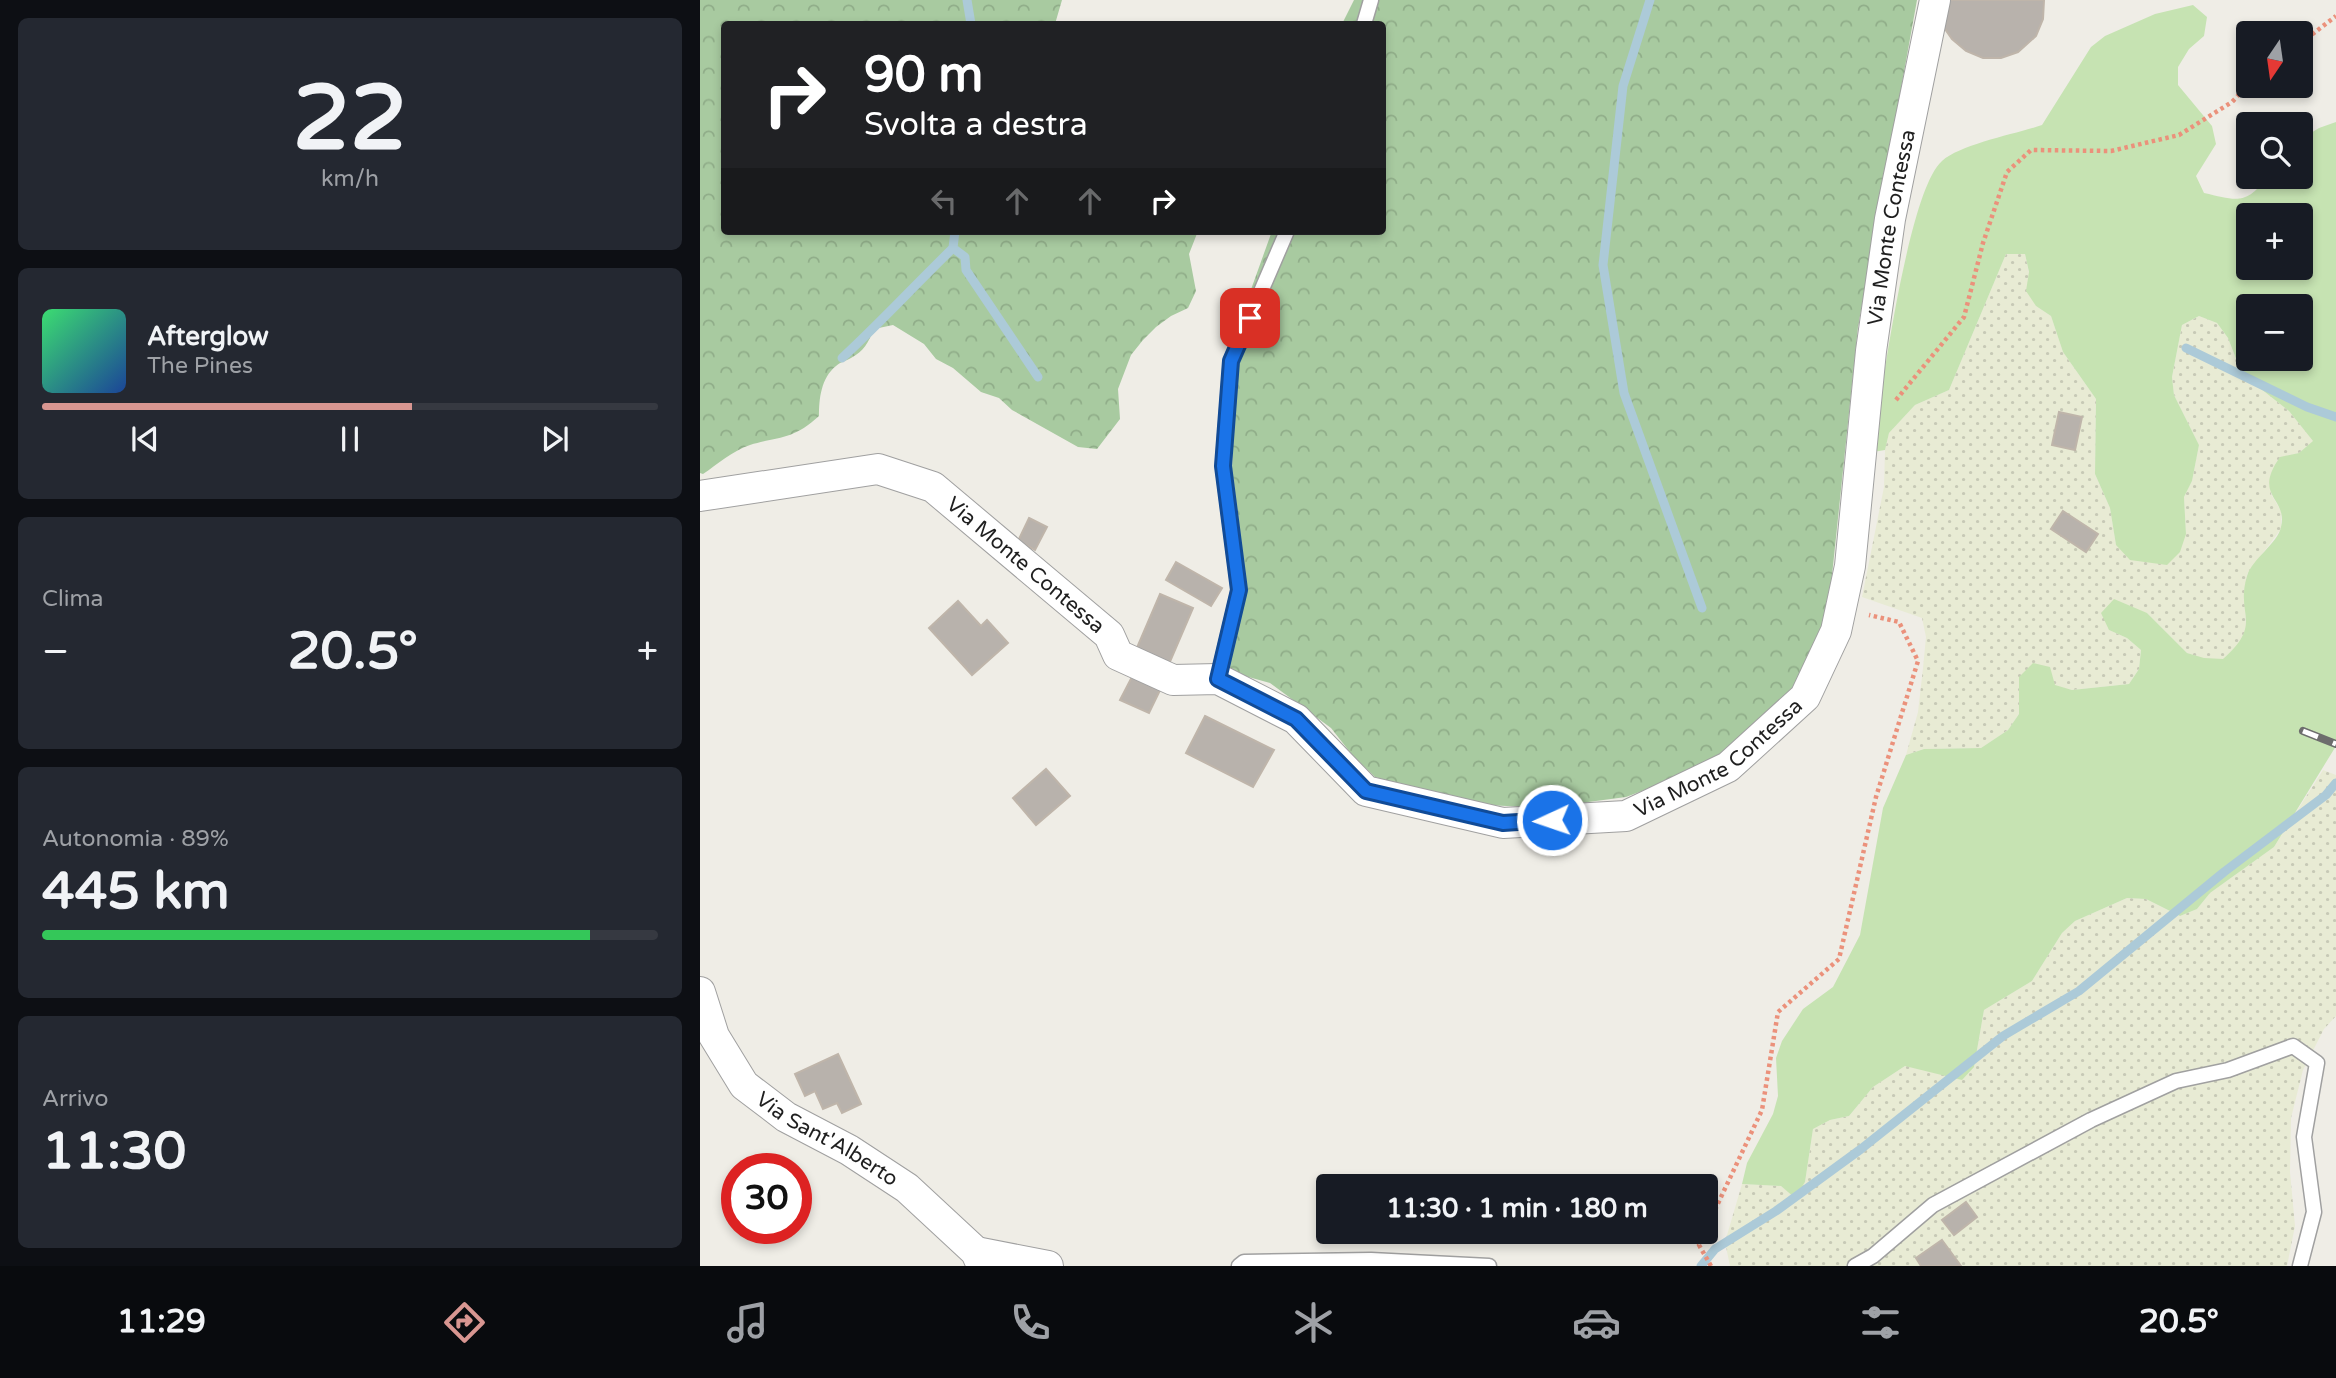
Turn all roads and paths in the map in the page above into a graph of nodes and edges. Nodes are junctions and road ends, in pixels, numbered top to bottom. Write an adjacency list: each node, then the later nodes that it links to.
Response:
1 (1371, 0): 4 (lane)
2 (1935, 0): 10 (street, Via Monte Contessa)
3 (2336, 16): 5 (path)
4 (1365, 21)
5 (2314, 33)
6 (2236, 98): 8 (path)
7 (1285, 235): 11 (lane)
8 (1892, 411)
9 (700, 496): 11 (street, Via Monte Contessa)
10 (1841, 609): 11 (street, Via Monte Contessa); 13 (path)
11 (1218, 679)
12 (700, 992): 15 (street, Via Sant'Alberto)
13 (1718, 1203)
14 (1699, 1244): 19 (path)
15 (979, 1259): 16 (street)
16 (1048, 1266)
17 (1239, 1266): 18 (lane)
18 (1489, 1266)
19 (1711, 1266)
20 (1855, 1266): 21 (lane)
21 (2300, 1266)

